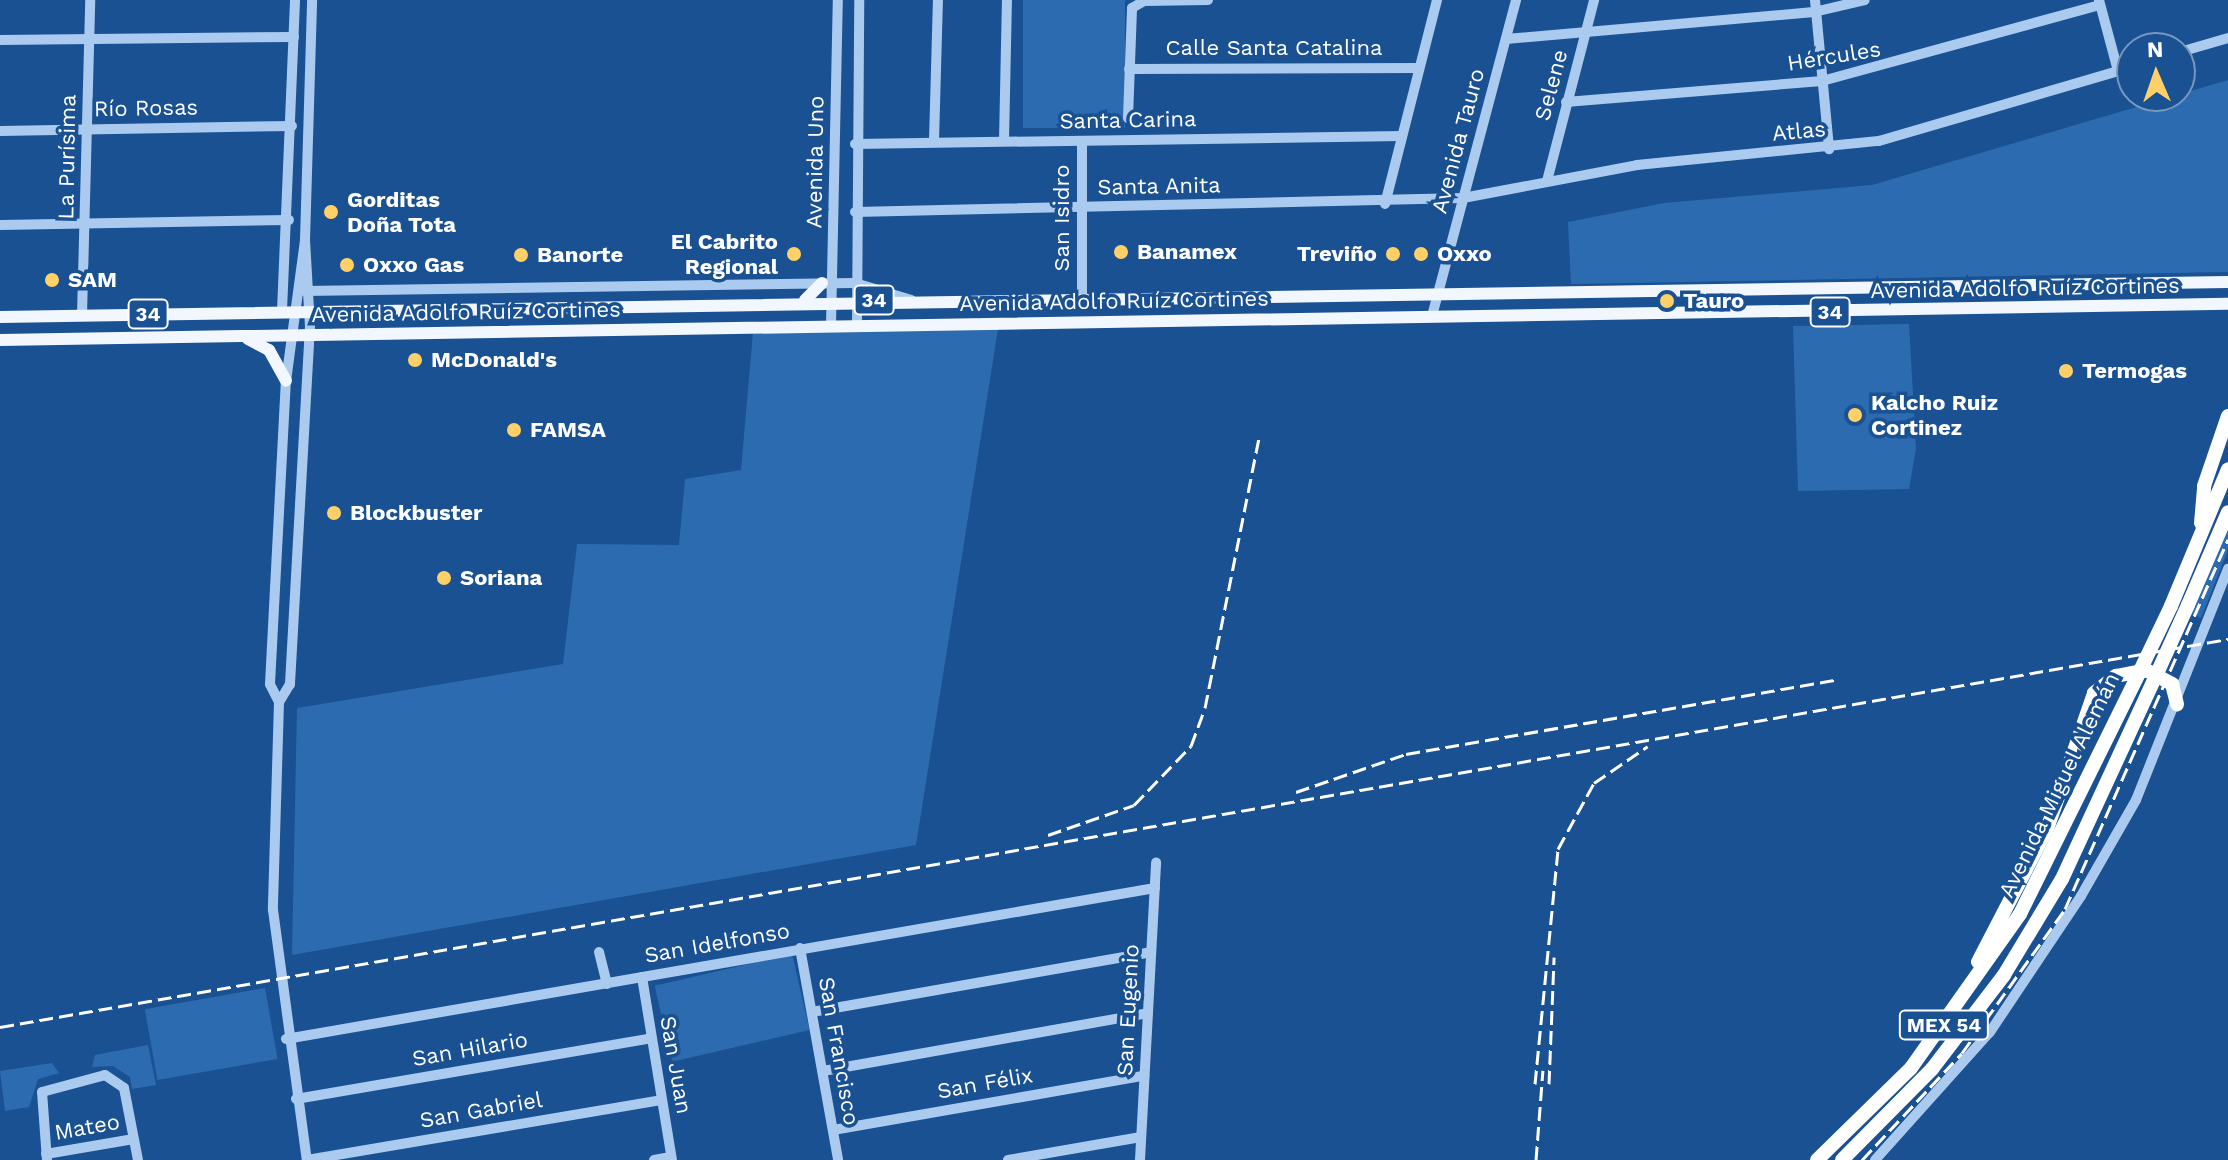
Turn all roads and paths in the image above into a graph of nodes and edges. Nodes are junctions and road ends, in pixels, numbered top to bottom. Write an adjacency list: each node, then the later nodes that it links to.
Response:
1 (90, 0): 16 (street, La Purísima)
2 (295, 0): 17 (street)
3 (312, 0): 33 (street)
4 (838, 0): 40 (street, Avenida Uno)
5 (859, 0): 37 (street, Avenida Uno)
6 (938, 0): 34 (street)
7 (1007, 0): 35 (street)
8 (1208, 0): 24 (street)
9 (1437, 0): 23 (street)
10 (1516, 0): 19 (street, Avenida Tauro)
11 (1594, 0): 15 (street, Selene)
12 (1865, 0): 14 (street)
13 (2100, 2): 22 (street); 26 (street, Hércules)
14 (1814, 6): 15 (street); 26 (street)
15 (1587, 32): 19 (street); 27 (street, Selene)
16 (89, 37): 17 (street); 20 (street); 30 (street, La Purísima)
17 (294, 37): 29 (street)
18 (2228, 38): 21 (street)
19 (1506, 39): 43 (street, Avenida Tauro)
20 (0, 40)
21 (2196, 47)
22 (2116, 63)
23 (1419, 68): 24 (street, Calle Santa Catalina); 32 (street)
24 (1129, 69): 28 (street)
25 (2116, 72): 38 (street, Atlas)
26 (1822, 81): 27 (street, Hércules); 38 (street)
27 (1566, 102): 42 (street, Selene)
28 (1128, 118)
29 (292, 126): 30 (street, Río Rosas); 39 (street)
30 (88, 129): 31 (street, Río Rosas); 48 (street, La Purísima)
31 (0, 131)
32 (1402, 136): 36 (street, Santa Carina); 44 (street)
33 (308, 141): 39 (street); 53 (street)
34 (934, 141): 35 (street, Santa Carina); 37 (street, Santa Carina)
35 (1004, 141): 36 (street, Santa Carina)
36 (1082, 141): 45 (street, San Isidro)
37 (855, 144): 41 (street, Avenida Uno)
38 (1829, 149): 42 (street, Atlas)
39 (290, 170): 47 (street)
40 (834, 171): 41 (street); 51 (street, Avenida Uno)
41 (855, 171): 46 (street, Avenida Uno)
42 (1547, 181): 43 (street, Atlas)
43 (1463, 198): 44 (street, Santa Anita); 55 (street, Avenida Tauro)
44 (1385, 204): 45 (street, Santa Anita)
45 (1083, 207): 46 (street, Santa Anita); 56 (street, San Isidro)
46 (855, 212): 52 (street, Avenida Uno)
47 (289, 220): 48 (street); 63 (street)
48 (86, 223): 49 (street); 65 (street, La Purísima)
49 (0, 225)
50 (2228, 282): 55 (main road, Avenida Adolfo Ruíz Cortines / 34)
51 (828, 283): 52 (street); 54 (street); 57 (street, Avenida Uno); 60 (main road)
52 (855, 283): 58 (street, Avenida Uno); 59 (street)
53 (304, 291): 54 (street); 64 (street)
54 (388, 292): 62 (main road)
55 (1439, 293): 56 (main road, Avenida Adolfo Ruíz Cortines / 34); 66 (street)
56 (1082, 295): 59 (main road, Avenida Adolfo Ruíz Cortines / 34)
57 (832, 300): 58 (main road, Avenida Adolfo Ruíz Cortines / 34); 60 (main road, Avenida Adolfo Ruíz Cortines / 34); 68 (street, Avenida Uno)
58 (856, 300): 59 (main road, Avenida Adolfo Ruíz Cortines / 34); 69 (street, Avenida Uno)
59 (911, 300)
60 (804, 301): 62 (main road, Avenida Adolfo Ruíz Cortines / 34)
61 (2228, 304): 66 (main road, Avenida Adolfo Ruíz Cortines / 34)
62 (388, 308): 64 (main road, Avenida Adolfo Ruíz Cortines / 34)
63 (282, 311): 64 (main road, Avenida Adolfo Ruíz Cortines / 34); 65 (main road, Avenida Adolfo Ruíz Cortines / 34)
64 (303, 311): 70 (street); 71 (street)
65 (82, 315): 67 (main road, Avenida Adolfo Ruíz Cortines / 34)
66 (1432, 316): 69 (main road, Avenida Adolfo Ruíz Cortines / 34)
67 (0, 317)
68 (831, 325): 69 (main road, Avenida Adolfo Ruíz Cortines / 34); 71 (main road, Avenida Adolfo Ruíz Cortines / 34)
69 (857, 325)
70 (290, 335): 71 (main road, Avenida Adolfo Ruíz Cortines / 34); 72 (main road, Avenida Adolfo Ruíz Cortines / 34); 74 (street)
71 (309, 335): 80 (street)
72 (241, 337): 73 (main road, Avenida Adolfo Ruíz Cortines / 34); 74 (main road)
73 (0, 340)
74 (286, 381): 80 (street)
75 (2228, 416): 78 (highway)
76 (2228, 469): 78 (highway, Avenida Miguel Alemán / MEX 54)
77 (2228, 512): 110 (highway, Avenida Miguel Alemán / MEX 54, bridge)
78 (2202, 529): 89 (highway, Avenida Miguel Alemán / MEX 54, bridge)
79 (2228, 569): 81 (street)
80 (279, 702): 93 (street)
81 (2177, 704): 89 (highway); 111 (street)
82 (1156, 862): 83 (street, San Eugenio)
83 (1155, 888): 84 (street, San Idelfonso); 86 (street, San Eugenio)
84 (800, 948): 87 (street, San Idelfonso); 90 (street, San Francisco)
85 (599, 952): 88 (street)
86 (1151, 952): 90 (street); 91 (street, San Eugenio)
87 (642, 977): 88 (street, San Idelfonso); 92 (street, San Juan)
88 (607, 984): 93 (street, San Idelfonso)
89 (1957, 1008): 109 (highway, Avenida Miguel Alemán / MEX 54)
90 (812, 1012): 94 (street, San Francisco)
91 (1148, 1013): 94 (street); 95 (street, San Eugenio)
92 (651, 1038): 96 (street, San Hilario); 97 (street, San Juan)
93 (286, 1039): 96 (street)
94 (823, 1071): 98 (street, San Francisco)
95 (1144, 1076): 98 (street, San Félix); 99 (street, San Eugenio)
96 (296, 1099): 104 (street)
97 (661, 1100): 102 (street, San Juan); 104 (street, San Gabriel)
98 (833, 1130): 106 (street, San Francisco)
99 (1141, 1137): 107 (street); 108 (street, San Eugenio)
100 (134, 1139): 101 (street, Mateo); 101 (street); 103 (street)
101 (47, 1157)
102 (672, 1158): 105 (street)
103 (138, 1160)
104 (307, 1160)
105 (654, 1160)
106 (838, 1160)
107 (1008, 1160)
108 (1140, 1160)
109 (1817, 1160)
110 (1842, 1160)
111 (1875, 1160)

